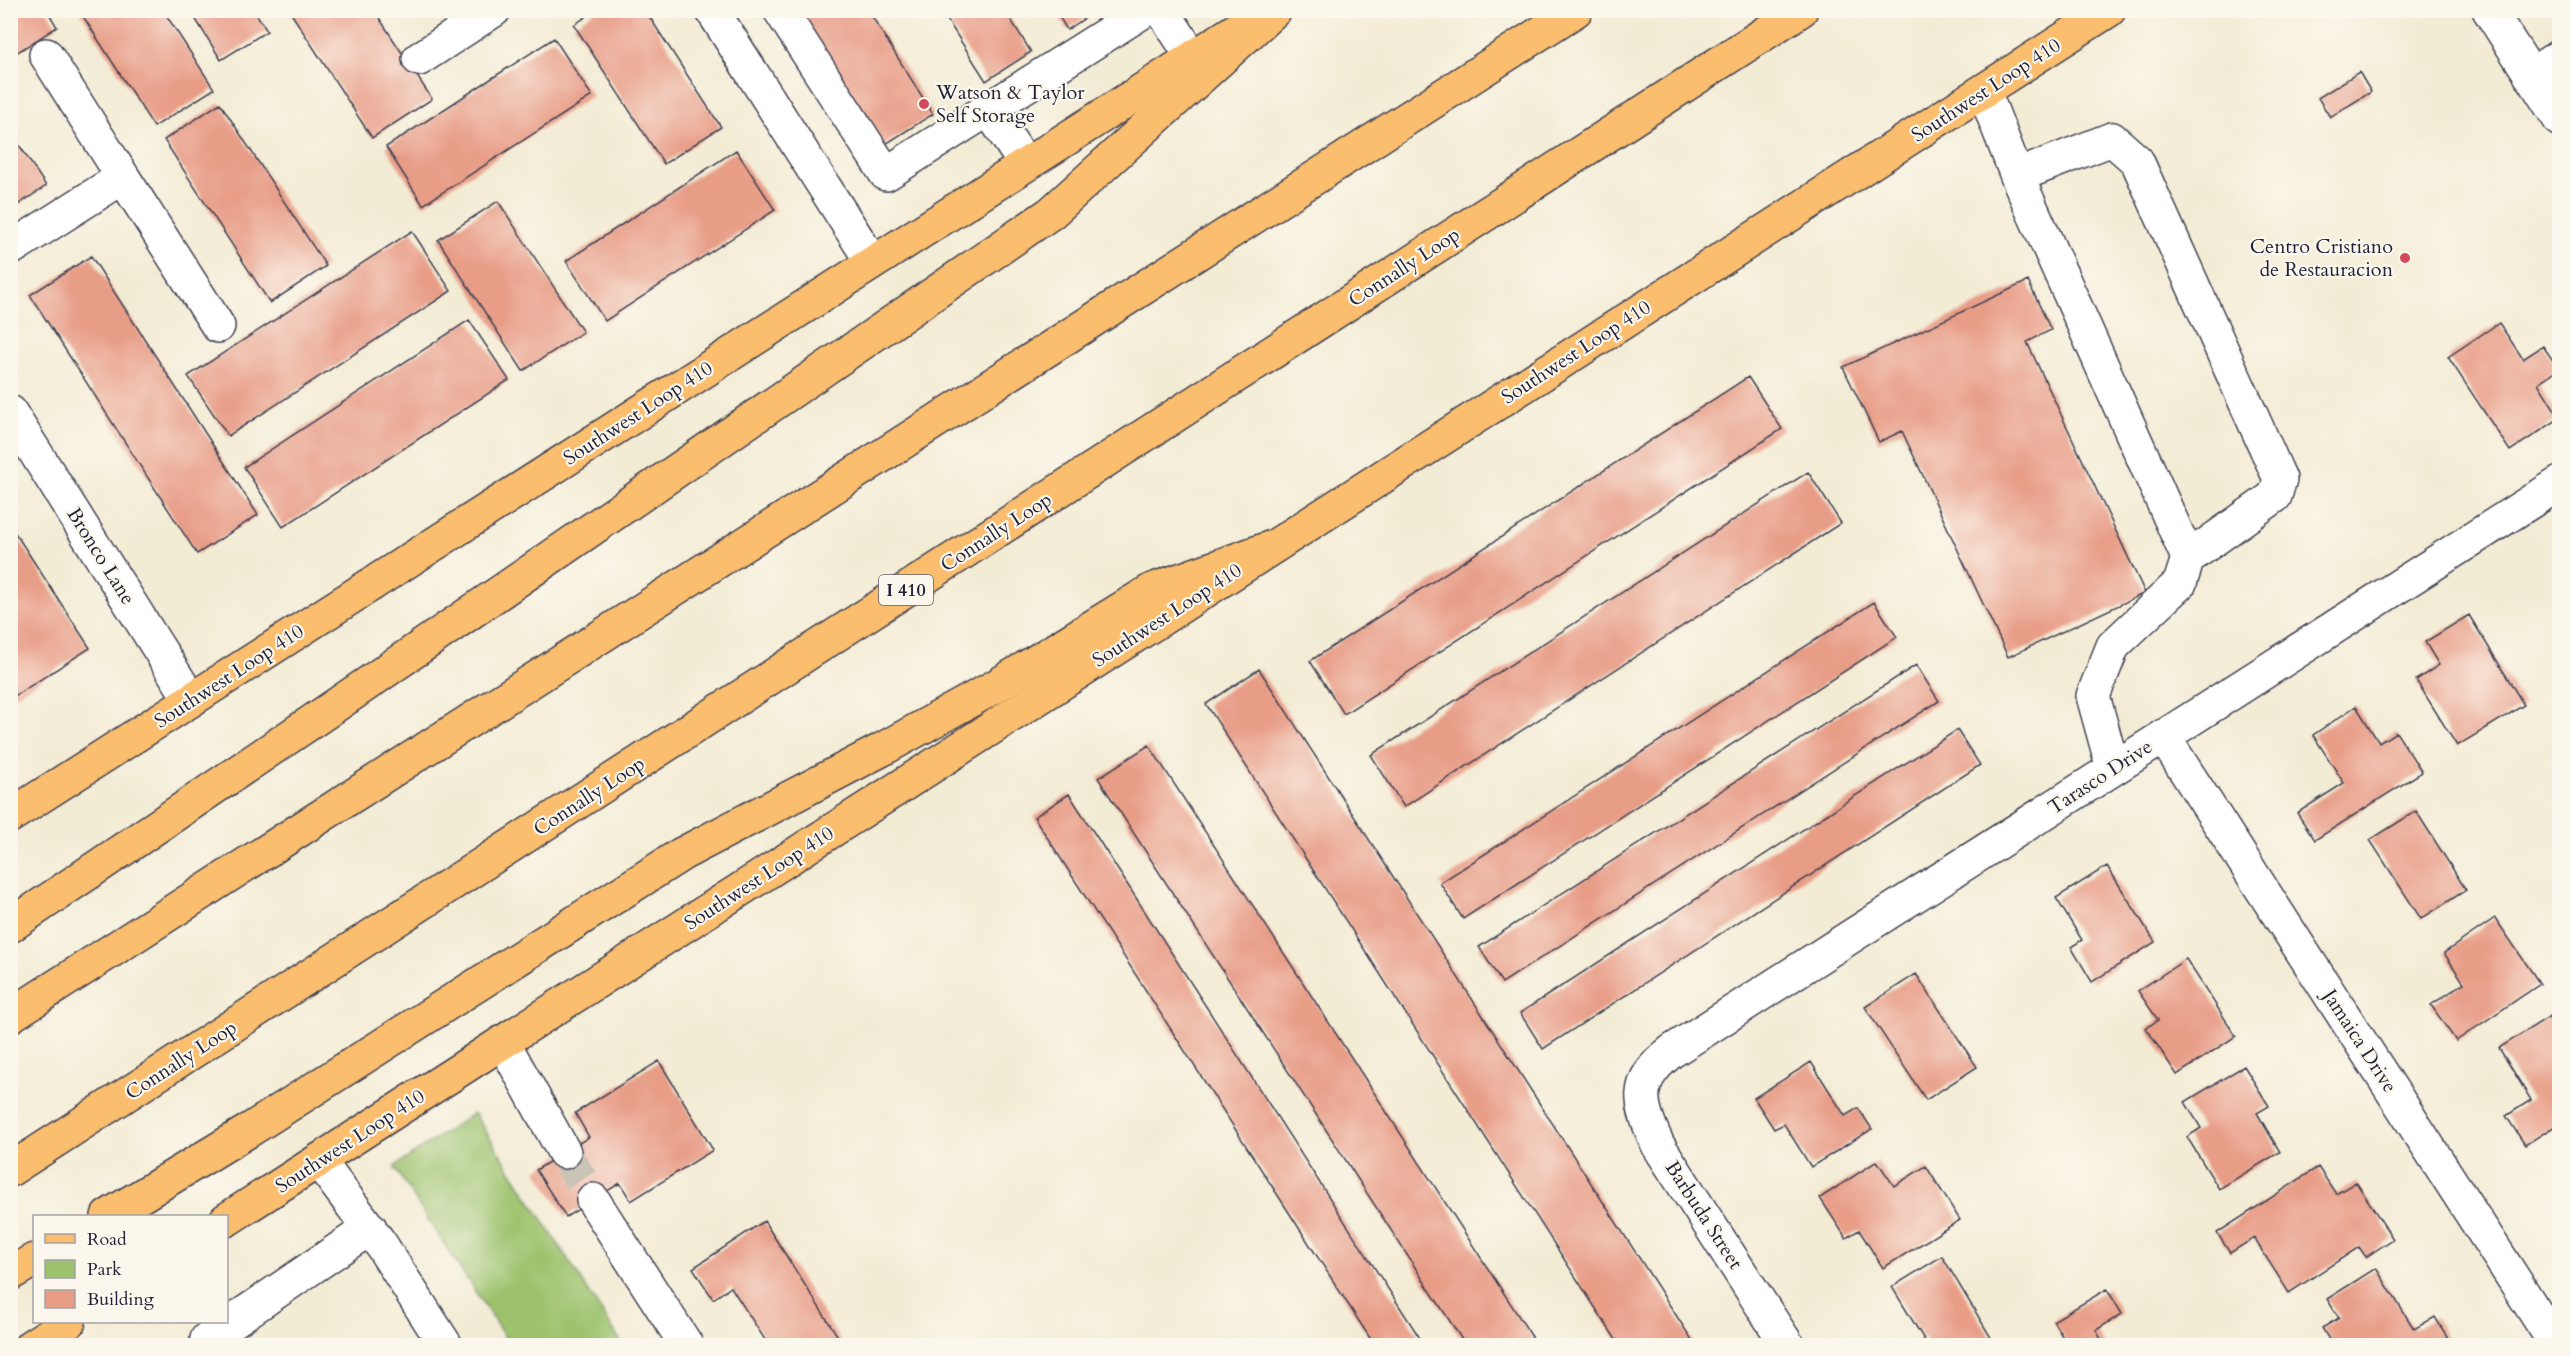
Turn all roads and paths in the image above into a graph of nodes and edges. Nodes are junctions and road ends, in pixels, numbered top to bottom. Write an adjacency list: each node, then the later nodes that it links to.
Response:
1 (494, 10): 14 (street)
2 (712, 10): 24 (street)
3 (780, 10): 18 (street)
4 (1145, 10): 18 (street)
5 (1162, 10): 15 (street)
6 (1266, 10): 15 (main road, Southwest Loop 410)
7 (1275, 10): 34 (main road)
8 (1576, 10): 35 (main road)
9 (1801, 10): 40 (main road, Connally Loop / I 410)
10 (2109, 10): 17 (main road, Southwest Loop 410)
11 (2489, 10): 16 (street)
12 (45, 55): 22 (street)
13 (2559, 56): 16 (street)
14 (419, 58)
15 (1193, 58): 20 (main road, Southwest Loop 410)
16 (2530, 75): 19 (street)
17 (1984, 91): 21 (street); 28 (main road, Southwest Loop 410)
18 (988, 108): 20 (street)
19 (2559, 120)
20 (1024, 164): 24 (main road, Southwest Loop 410)
21 (2017, 176): 29 (street); 29 (street)
22 (123, 177): 23 (street); 25 (street)
23 (10, 249)
24 (872, 262): 30 (main road, Southwest Loop 410)
25 (218, 326)
26 (10, 412): 30 (street, Bronco Lane)
27 (2559, 483): 31 (street, Tarasco Drive)
28 (1272, 547): 36 (main road, Southwest Loop 410); 42 (main road)
29 (2188, 558): 32 (street)
30 (191, 700): 33 (main road, Southwest Loop 410)
31 (2163, 736): 32 (street, Tarasco Drive); 55 (street, Jamaica Drive)
32 (2113, 768): 37 (street, Tarasco Drive)
33 (10, 816)
34 (10, 926)
35 (10, 1016)
36 (503, 1042): 38 (street); 39 (main road, Southwest Loop 410)
37 (1646, 1077): 54 (street, Barbuda Street)
38 (564, 1152)
39 (319, 1161): 43 (main road, Southwest Loop 410); 44 (street)
40 (10, 1170)
41 (593, 1200): 53 (street)
42 (110, 1215)
43 (228, 1219)
44 (370, 1228): 47 (street); 52 (street)
45 (33, 1261): 46 (main road)
46 (10, 1274)
47 (228, 1320)
48 (67, 1323): 51 (main road)
49 (223, 1323): 50 (street)
50 (204, 1335)
51 (31, 1346)
52 (446, 1346)
53 (687, 1346)
54 (1788, 1346)
55 (2557, 1346)

